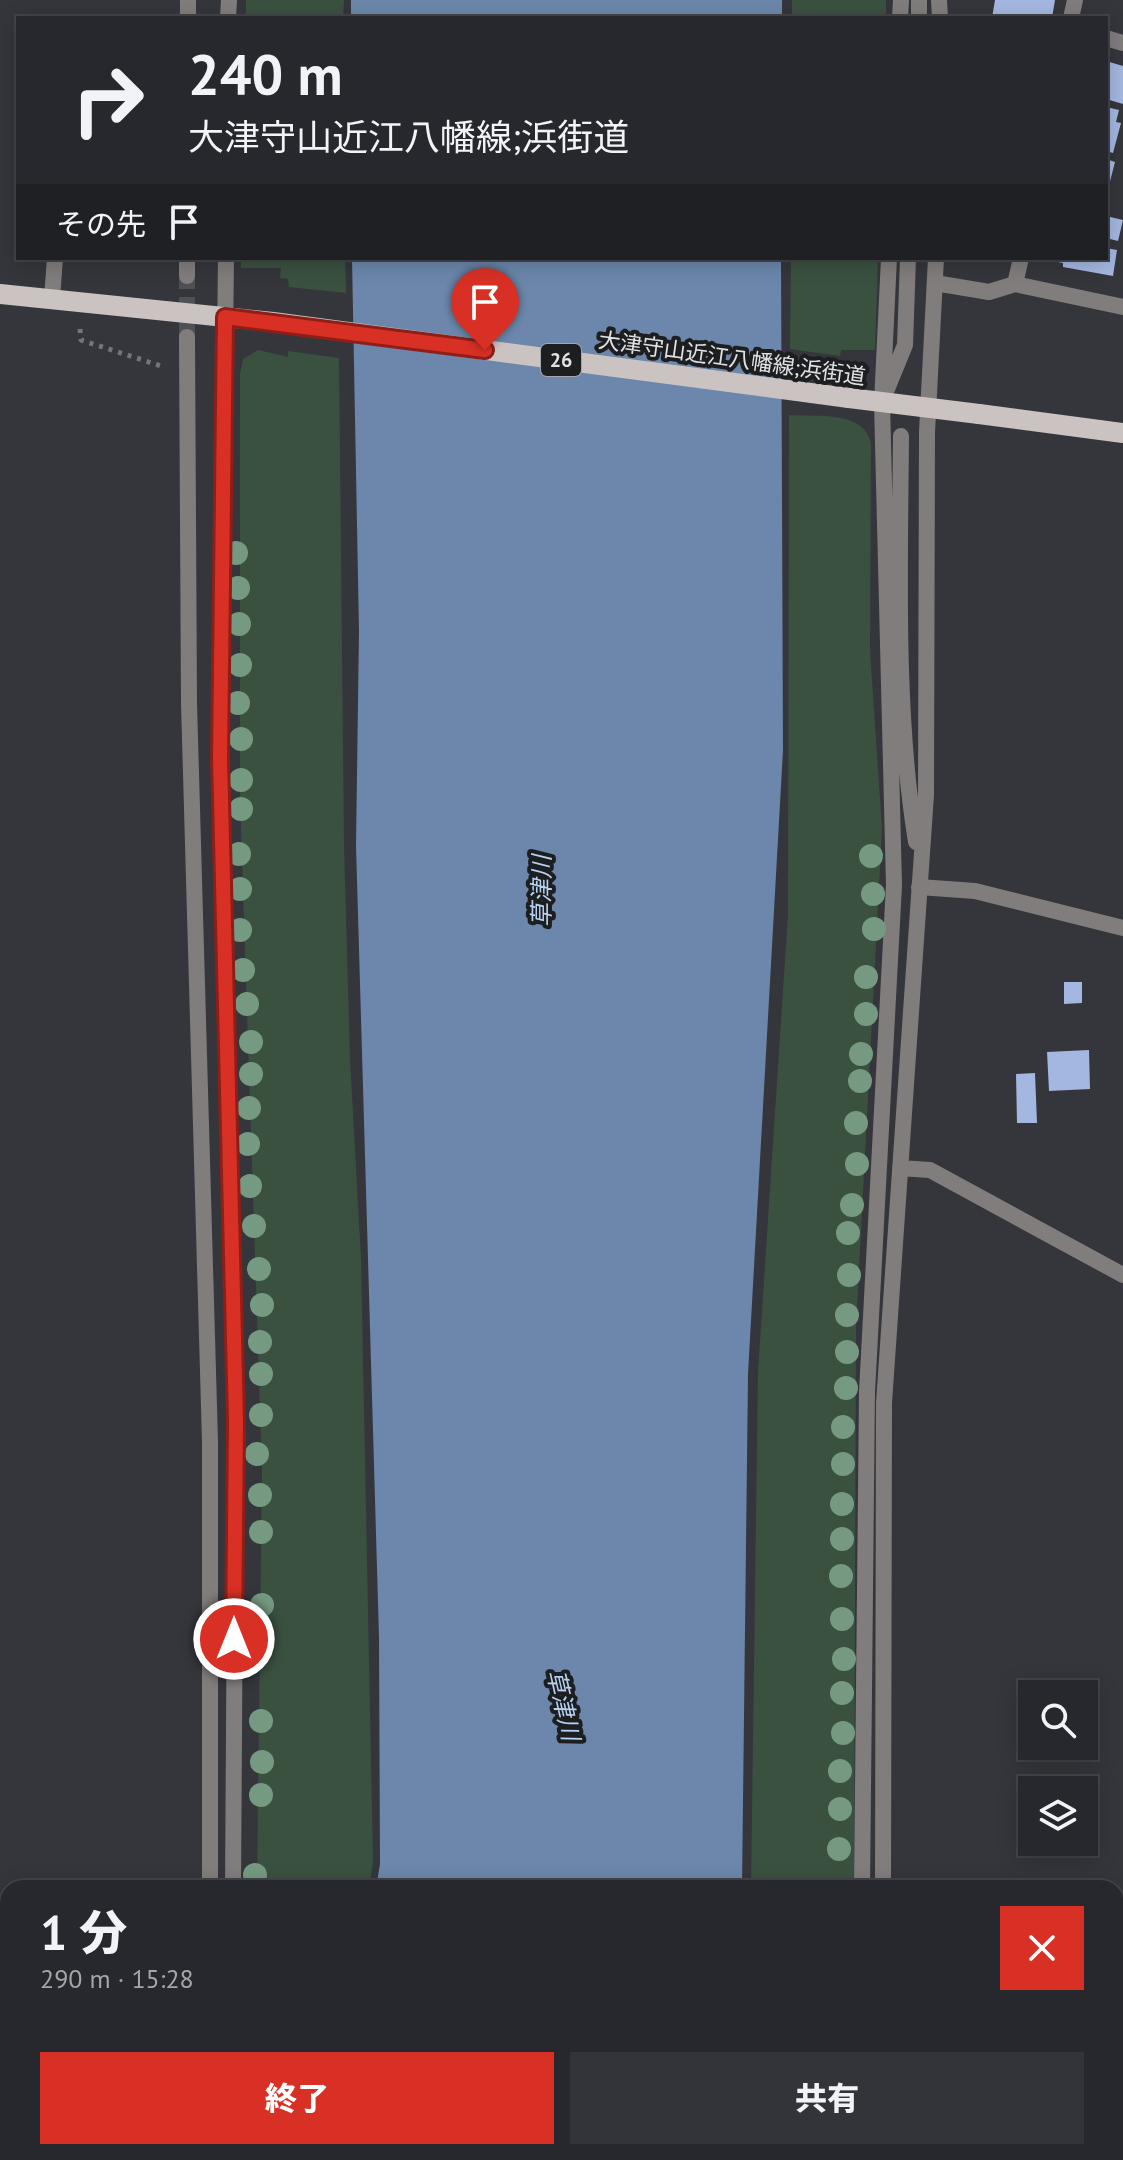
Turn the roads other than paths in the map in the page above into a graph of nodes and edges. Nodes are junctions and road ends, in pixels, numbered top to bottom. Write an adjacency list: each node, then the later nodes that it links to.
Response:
1 (55, 260): 12 (street)
2 (187, 260): 8 (street)
3 (226, 260): 14 (street)
4 (889, 260): 16 (street)
5 (908, 260): 16 (street)
6 (936, 260): 9 (street)
7 (1021, 260): 10 (street)
8 (187, 276)
9 (935, 283): 10 (street); 19 (street)
10 (1015, 284): 13 (street)
11 (0, 294): 12 (main road, 大津守山近江八幡線;浜街道 / 26)
12 (52, 298): 14 (main road, 大津守山近江八幡線;浜街道 / 26)
13 (1123, 307)
14 (225, 317): 16 (main road, 大津守山近江八幡線;浜街道 / 26, bridge); 20 (street)
15 (187, 337): 21 (street)
16 (882, 403): 17 (main road, 大津守山近江八幡線;浜街道 / 26, bridge); 29 (street)
17 (1123, 433)
18 (901, 436): 19 (street)
19 (920, 879): 22 (street); 25 (street)
20 (224, 911): 21 (street); 24 (street)
21 (195, 912): 23 (street)
22 (1123, 928)
23 (201, 1119): 24 (street); 27 (street)
24 (228, 1124): 28 (street)
25 (900, 1168): 26 (street); 30 (street)
26 (1123, 1275)
27 (210, 1880)
28 (233, 1880)
29 (862, 1880)
30 (883, 1880)

